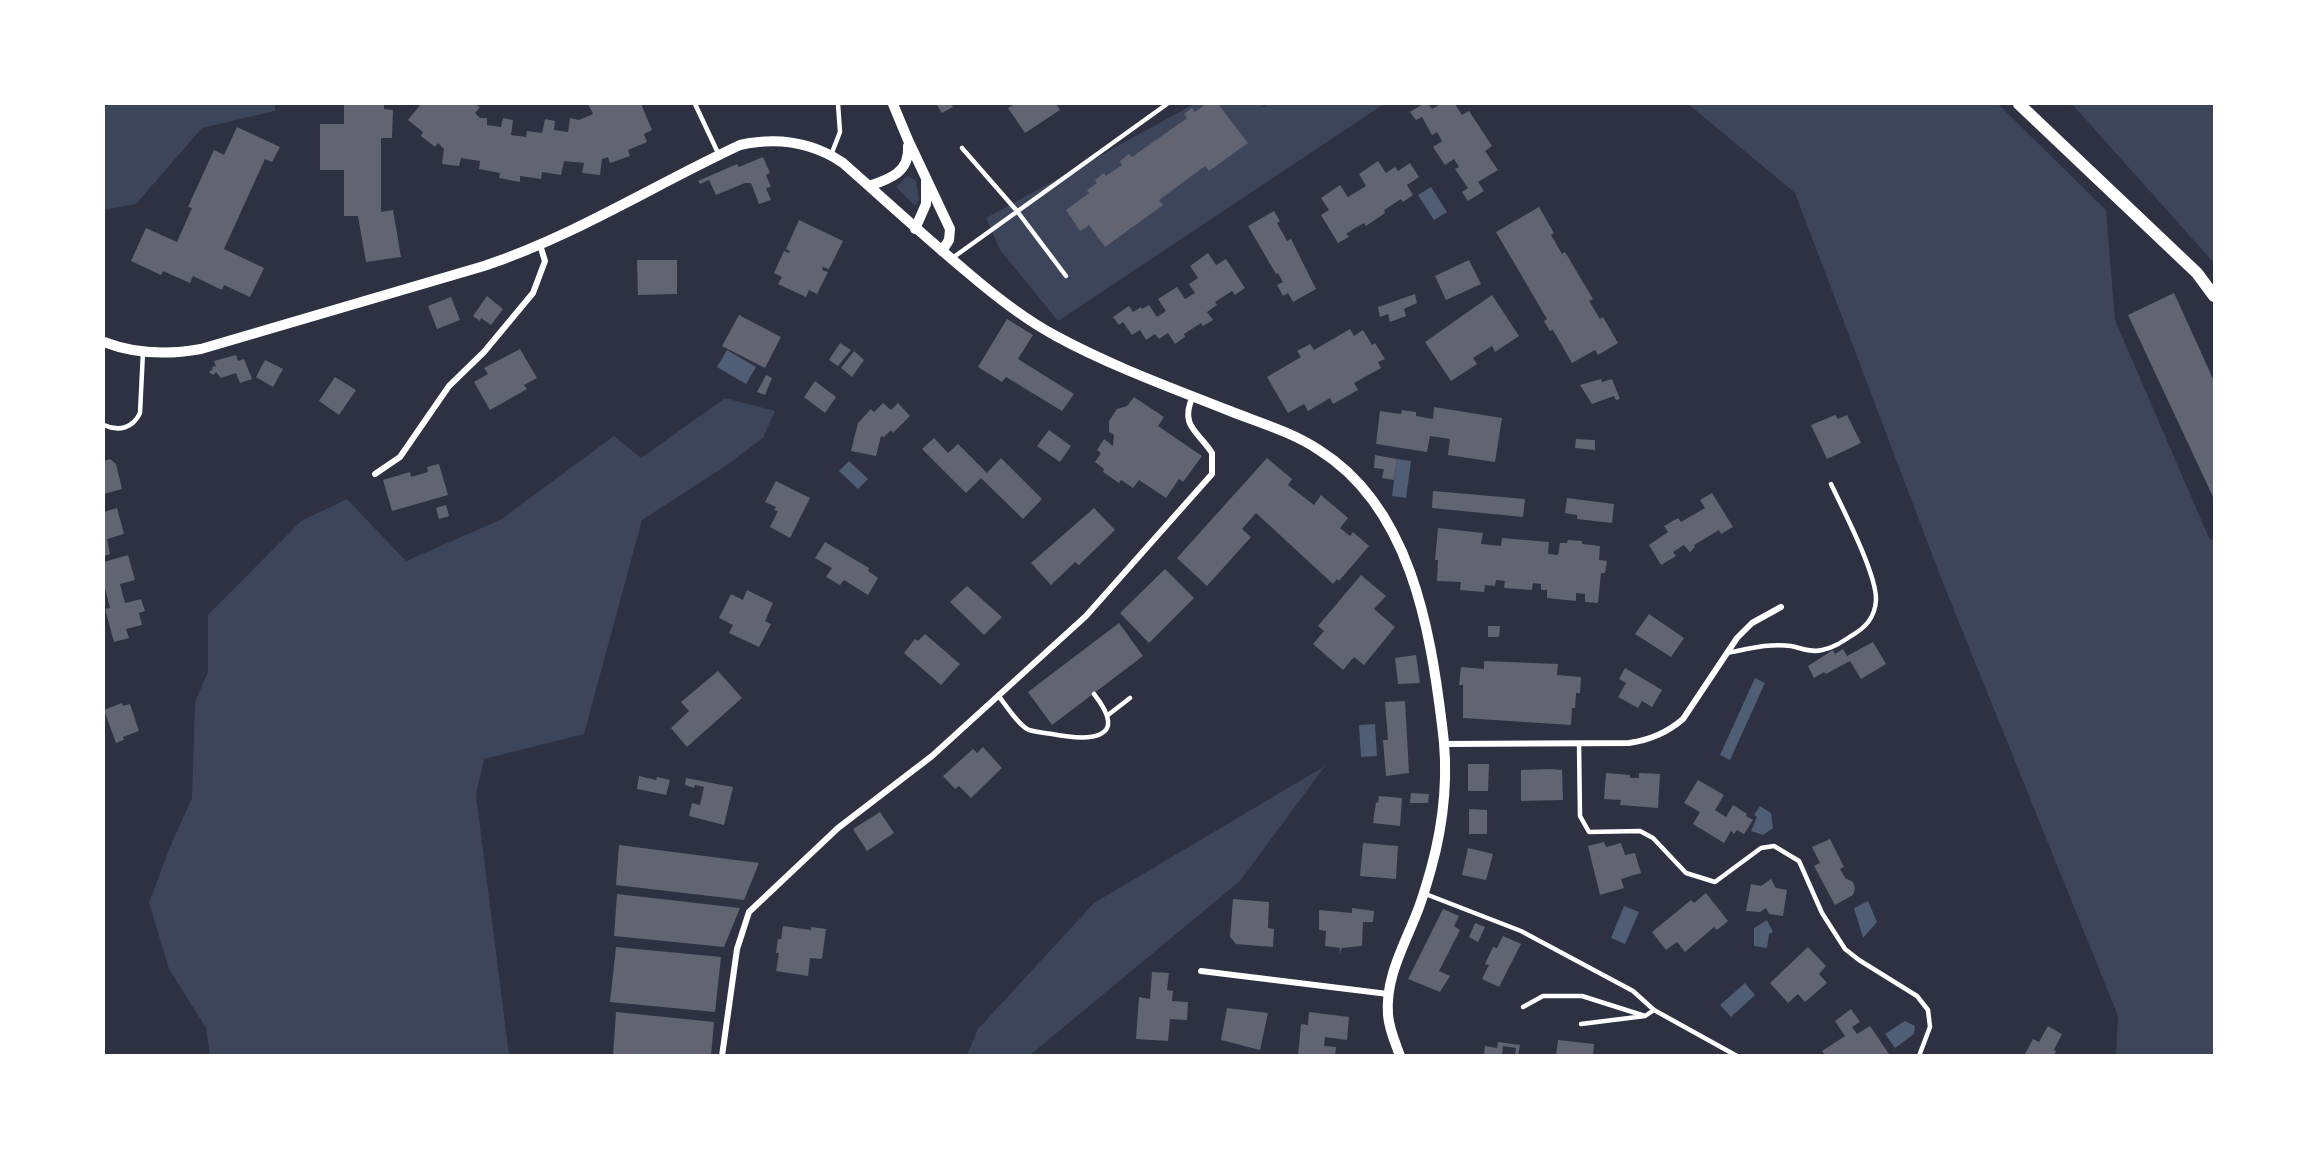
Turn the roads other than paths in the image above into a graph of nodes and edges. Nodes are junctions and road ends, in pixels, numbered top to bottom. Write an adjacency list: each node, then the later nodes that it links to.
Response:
1 (696, 104): 8 (lane)
2 (838, 104): 9 (lane)
3 (893, 104): 6 (street)
4 (1167, 104): 12 (lane)
5 (2019, 104): 18 (main road)
6 (908, 140): 10 (street); 11 (street)
7 (962, 148): 12 (lane)
8 (719, 155): 9 (street); 14 (street)
9 (831, 155): 11 (street)
10 (926, 177): 13 (street); 15 (street)
11 (869, 186): 13 (street)
12 (1017, 212): 16 (lane); 17 (lane)
13 (915, 229): 15 (street)
14 (540, 245): 20 (street); 23 (street)
15 (942, 251): 16 (street)
16 (951, 259): 21 (street)
17 (1066, 276)
18 (2214, 296)
19 (104, 342): 20 (street)
20 (143, 352): 22 (lane)
21 (1193, 396): 28 (street); 32 (street)
22 (104, 424)
23 (375, 474)
24 (1831, 484): 26 (lane)
25 (1781, 607): 26 (street)
26 (1726, 653): 31 (street)
27 (1094, 694): 30 (lane)
28 (998, 695): 30 (lane); 40 (street)
29 (1130, 698): 30 (lane)
30 (1108, 715)
31 (1579, 743): 32 (street); 43 (lane)
32 (1445, 744): 33 (street)
33 (1423, 893): 35 (street); 37 (lane)
34 (1201, 971): 35 (street)
35 (1388, 994): 41 (street)
36 (1524, 1007): 38 (lane)
37 (1654, 1010): 38 (lane); 42 (lane)
38 (1645, 1016): 39 (lane)
39 (1581, 1024)
40 (722, 1056)
41 (1400, 1056)
42 (1737, 1056)
43 (1919, 1056)

